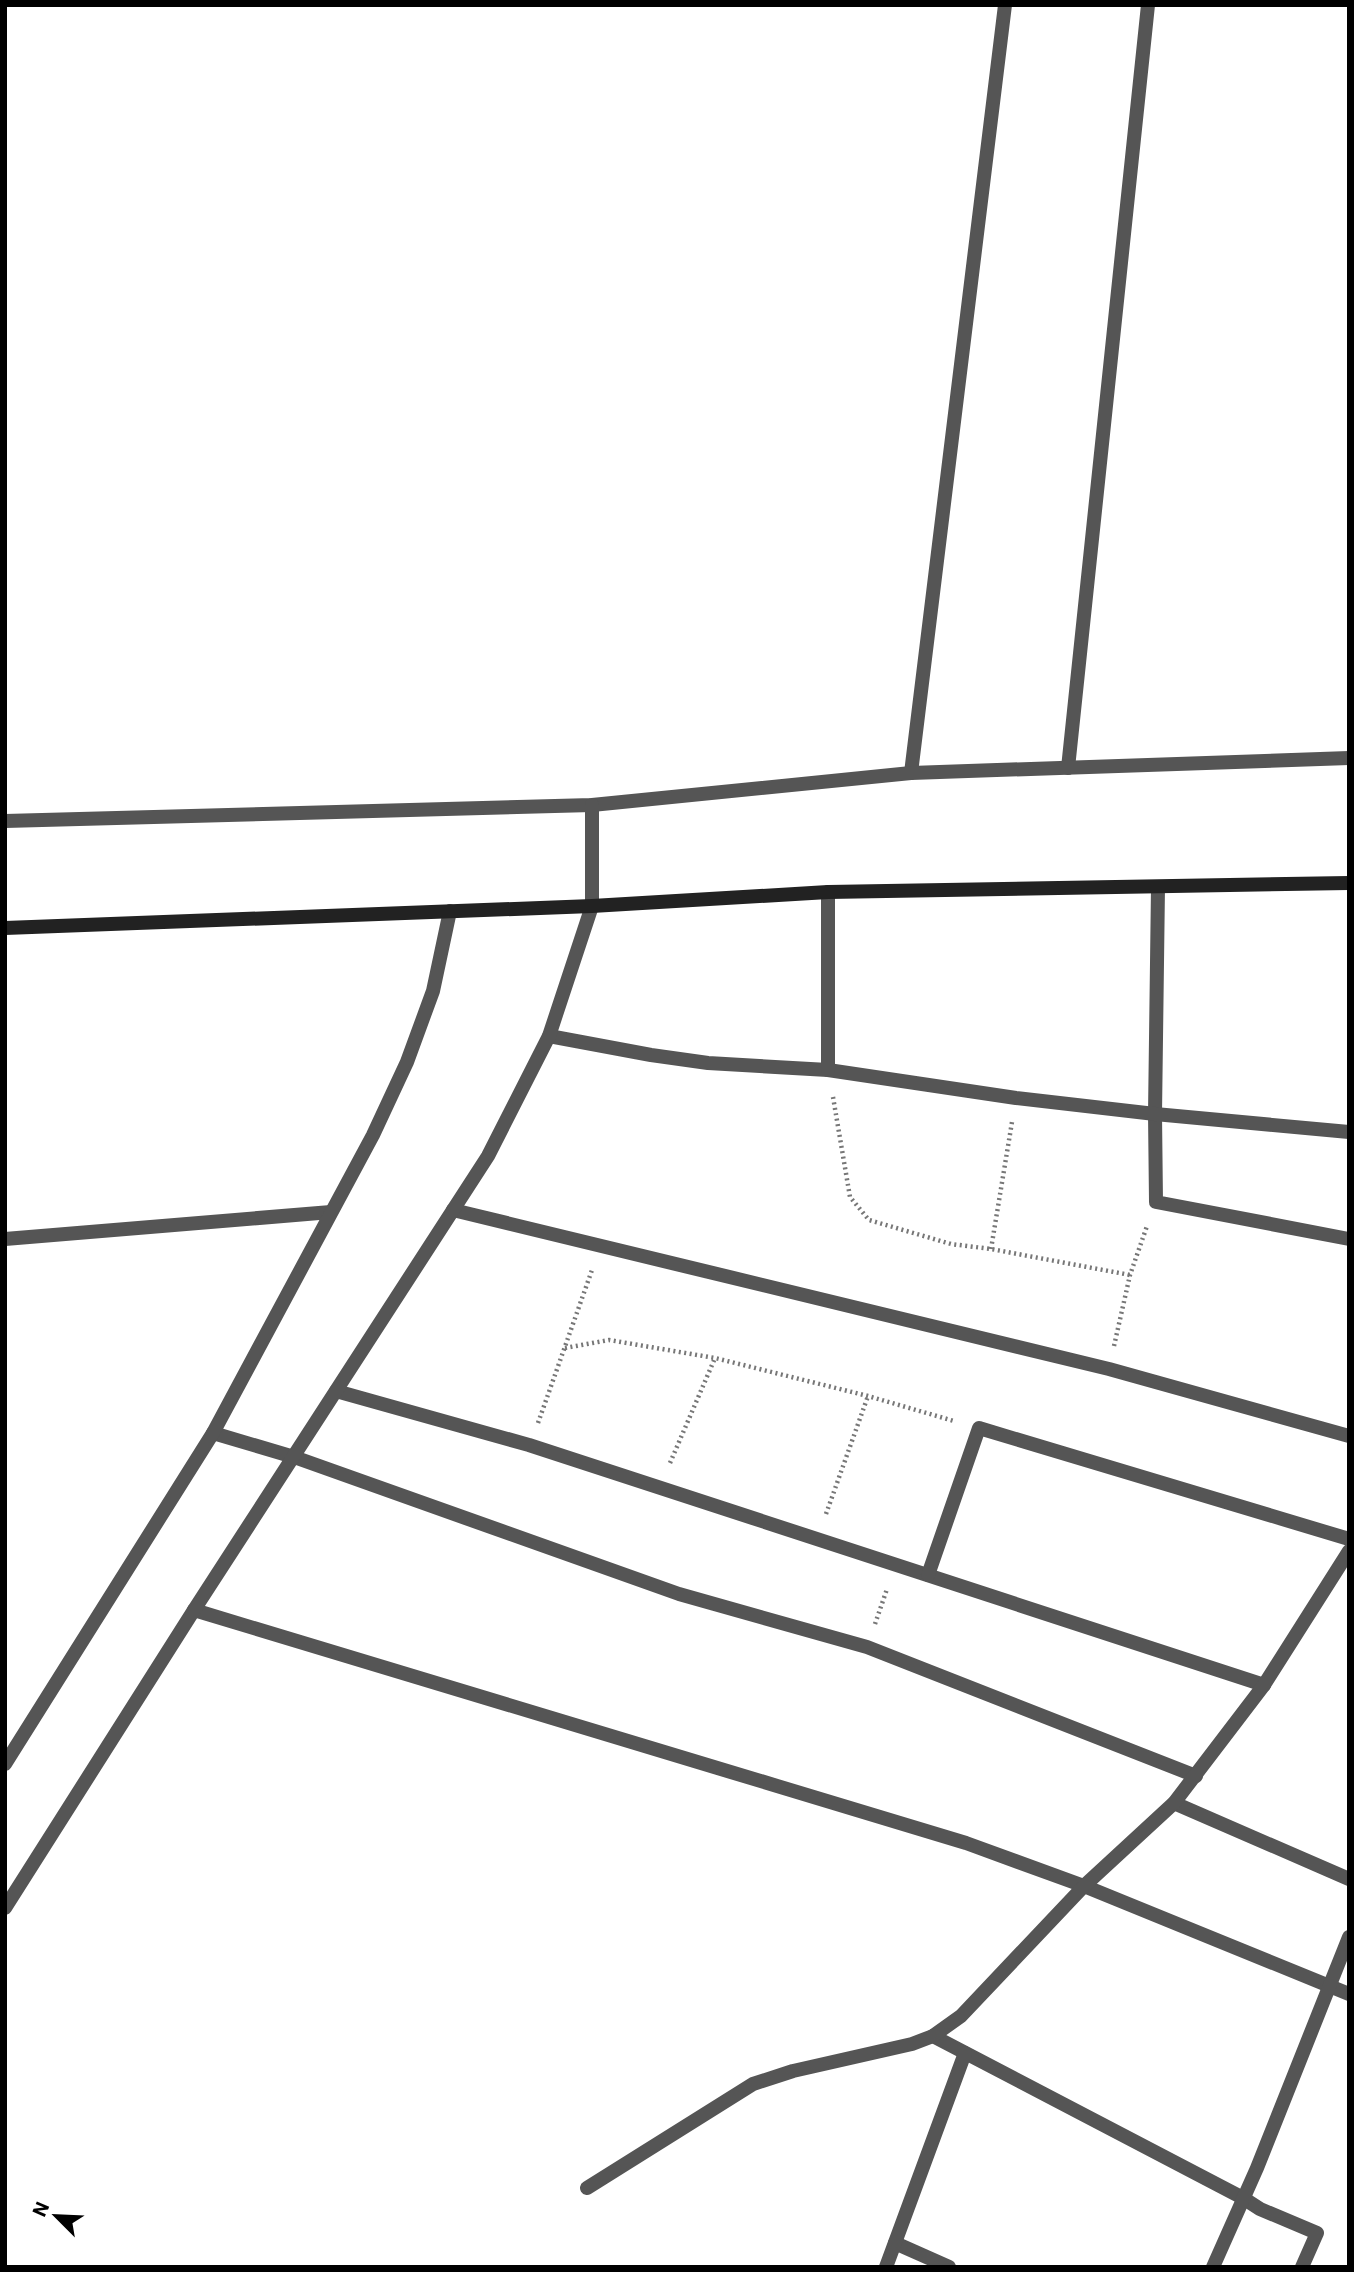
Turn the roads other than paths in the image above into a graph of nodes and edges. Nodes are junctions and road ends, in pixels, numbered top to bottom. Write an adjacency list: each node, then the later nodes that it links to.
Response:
1 (1005, 5): 5 (street)
2 (1148, 5): 4 (street)
3 (1349, 758): 4 (street)
4 (1068, 768): 5 (street)
5 (911, 773): 6 (street)
6 (592, 805): 7 (street); 11 (street)
7 (5, 821)
8 (1349, 883): 9 (street)
9 (1158, 887): 10 (street); 16 (street)
10 (828, 892): 11 (street); 15 (street)
11 (592, 906): 12 (street); 14 (street)
12 (450, 911): 13 (street); 19 (street)
13 (5, 928)
14 (549, 1036): 15 (street); 18 (street)
15 (828, 1070): 16 (street)
16 (1155, 1114): 17 (street); 21 (street)
17 (1349, 1132)
18 (453, 1210): 22 (street); 24 (street)
19 (331, 1212): 20 (street); 23 (street)
20 (5, 1239)
21 (1349, 1239)
22 (336, 1391): 25 (street); 28 (street)
23 (213, 1433): 25 (street); 31 (street)
24 (1349, 1436)
25 (294, 1457): 29 (street); 32 (street)
26 (1349, 1539): 28 (street)
27 (1349, 1551): 30 (street)
28 (928, 1575): 30 (street)
29 (194, 1610): 35 (street); 36 (street)
30 (1264, 1685): 32 (street)
31 (5, 1764)
32 (1196, 1776): 33 (street)
33 (1174, 1803): 34 (street); 35 (street)
34 (1349, 1879)
35 (1084, 1886): 38 (street); 40 (street)
36 (5, 1908)
37 (1349, 1937): 38 (street)
38 (1330, 1986): 39 (street); 43 (street)
39 (1349, 1994)
40 (933, 2036): 41 (street); 42 (street)
41 (965, 2053): 43 (street); 44 (street)
42 (587, 2188)
43 (1243, 2199): 47 (street); 48 (street)
44 (895, 2243): 45 (street); 46 (street)
45 (886, 2267)
46 (949, 2267)
47 (1213, 2267)
48 (1302, 2267)

